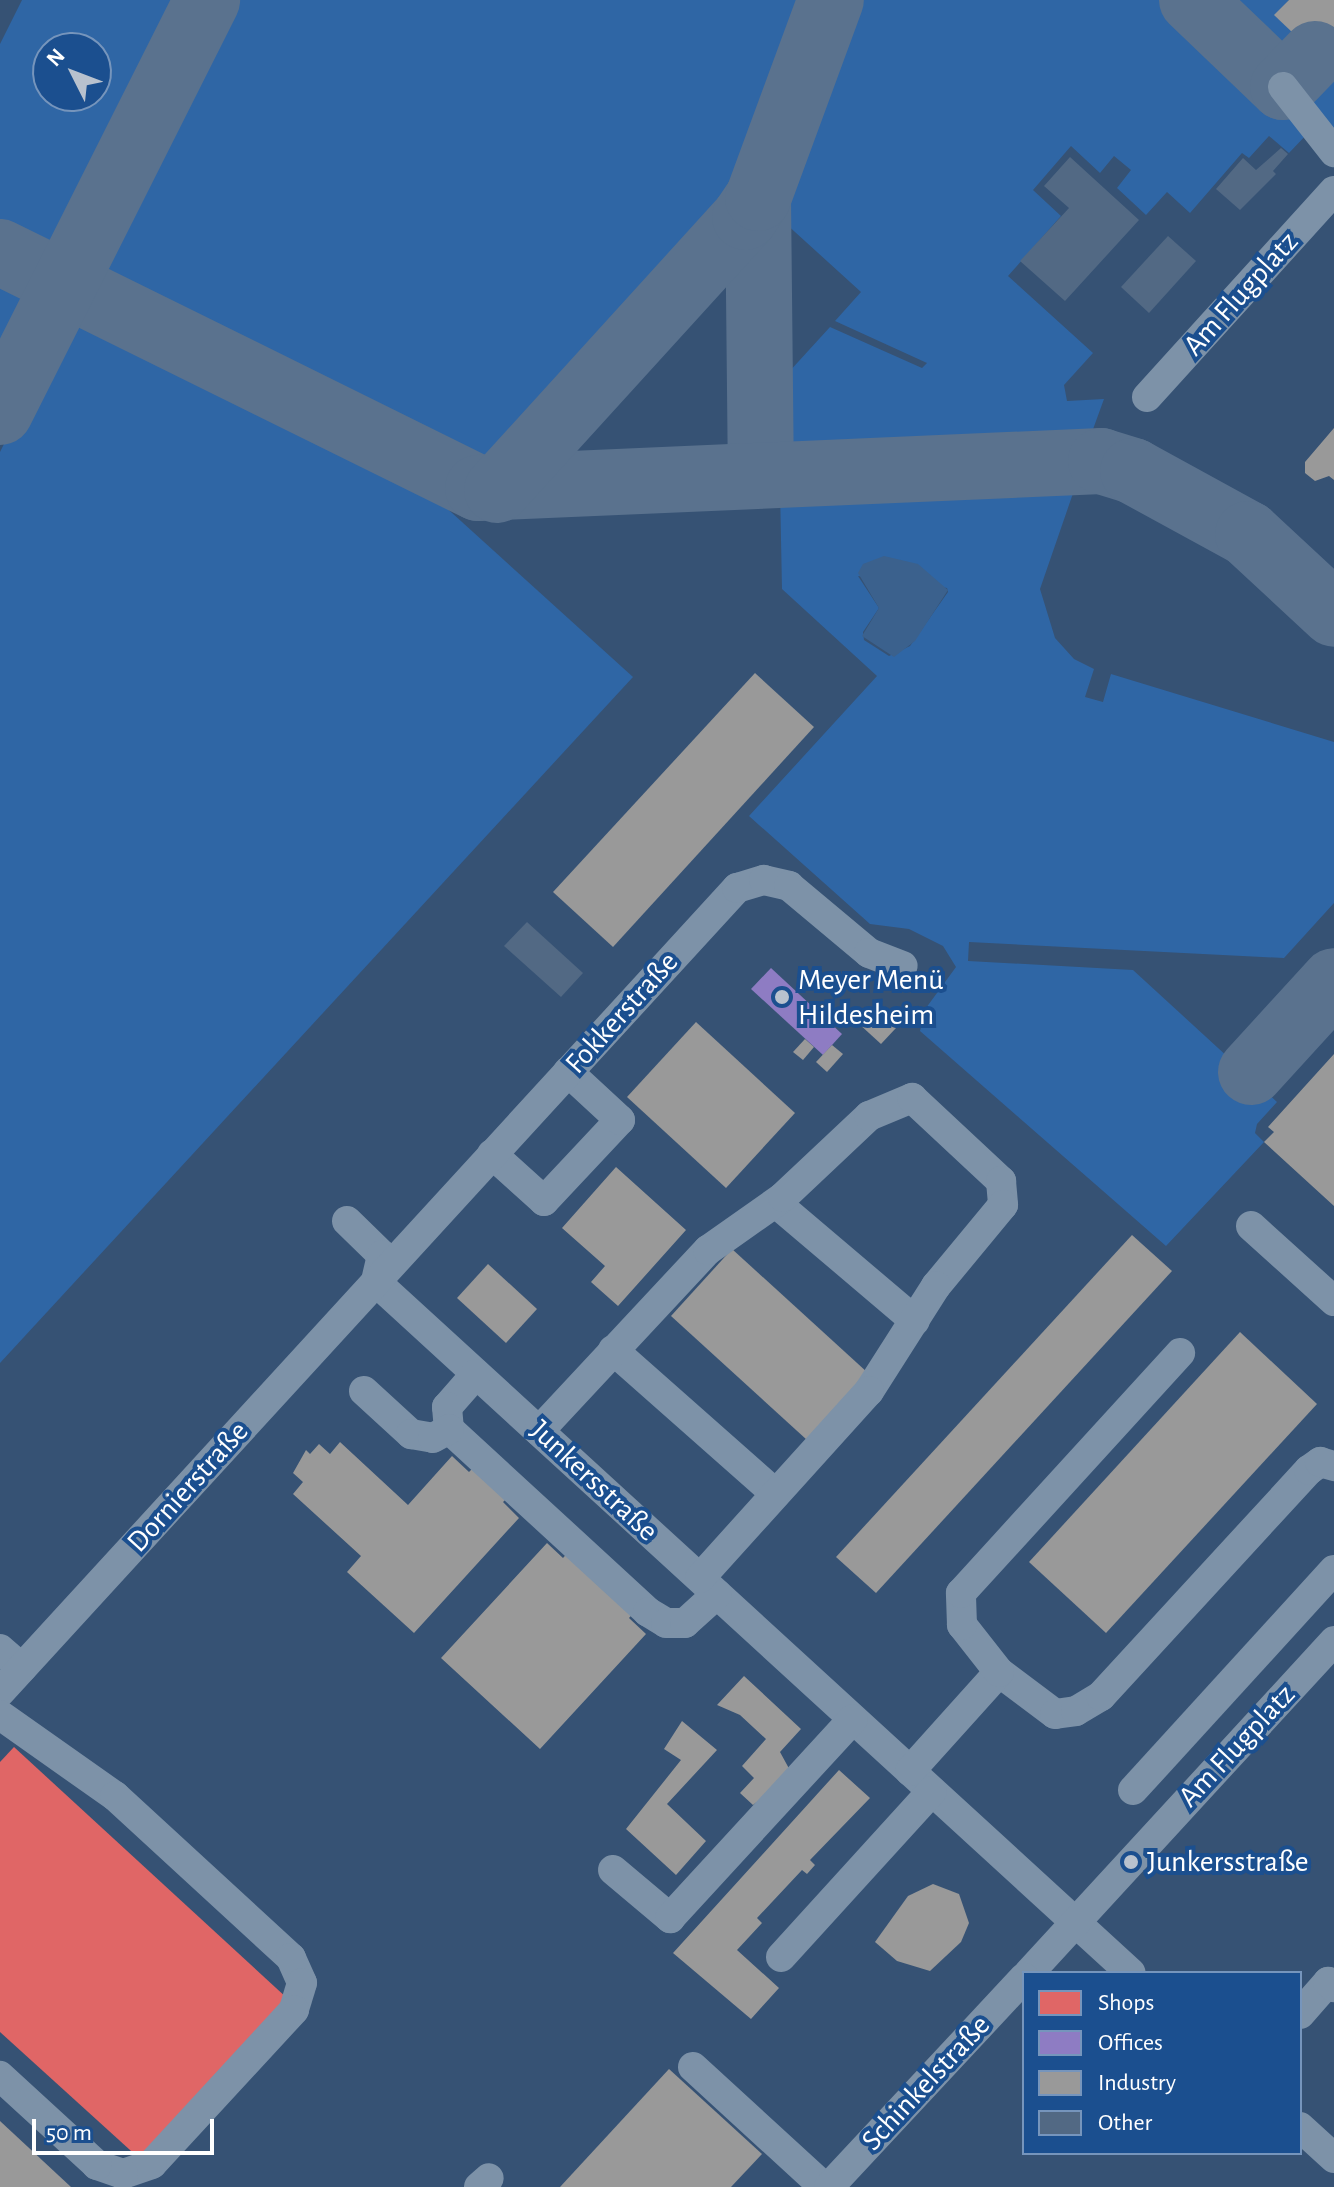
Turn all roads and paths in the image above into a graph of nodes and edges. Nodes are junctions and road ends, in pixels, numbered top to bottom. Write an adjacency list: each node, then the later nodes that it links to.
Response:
1 (1283, 87): 2 (street)
2 (1334, 152)
3 (1334, 191): 4 (street, Am Flugplatz)
4 (1147, 397)
5 (903, 966): 6 (street, Fokkerstraße)
6 (568, 1072): 7 (street, Fokkerstraße); 7 (street)
7 (492, 1154): 11 (street, Fokkerstraße)
8 (776, 1203): 13 (street); 13 (street); 14 (street)
9 (347, 1221): 11 (street)
10 (1251, 1226): 12 (street)
11 (376, 1282): 16 (street, Junkersstraße); 25 (street, Dornierstraße)
12 (1334, 1301)
13 (915, 1321): 21 (street)
14 (613, 1350): 19 (street); 21 (street)
15 (1180, 1353): 26 (street)
16 (476, 1374): 18 (street); 19 (street, Junkersstraße)
17 (364, 1391): 18 (street)
18 (449, 1429): 23 (street)
19 (539, 1431): 23 (street, Junkersstraße)
20 (1334, 1466): 26 (street)
21 (776, 1494): 23 (street)
22 (1334, 1570): 31 (street)
23 (708, 1586): 29 (street, Junkersstraße)
24 (1334, 1641): 34 (street, Am Flugplatz)
25 (11, 1659): 27 (street, Dornierstraße)
26 (999, 1672): 30 (street)
27 (0, 1692)
28 (0, 1715): 42 (street)
29 (853, 1719): 30 (street, Junkersstraße); 33 (street)
30 (910, 1771): 32 (street, Junkersstraße)
31 (1133, 1790)
32 (932, 1791): 34 (street, Junkersstraße); 35 (street)
33 (613, 1870)
34 (1076, 1922): 36 (street); 37 (street, Junkersstraße)
35 (781, 1957)
36 (1031, 1971)
37 (1129, 1971)
38 (1022, 1980): 45 (street, Schinkelstraße)
39 (1334, 1987): 40 (street)
40 (1302, 2012)
41 (693, 2067): 45 (street)
42 (0, 2076)
43 (1302, 2129): 44 (street)
44 (1334, 2158)
45 (826, 2187)

